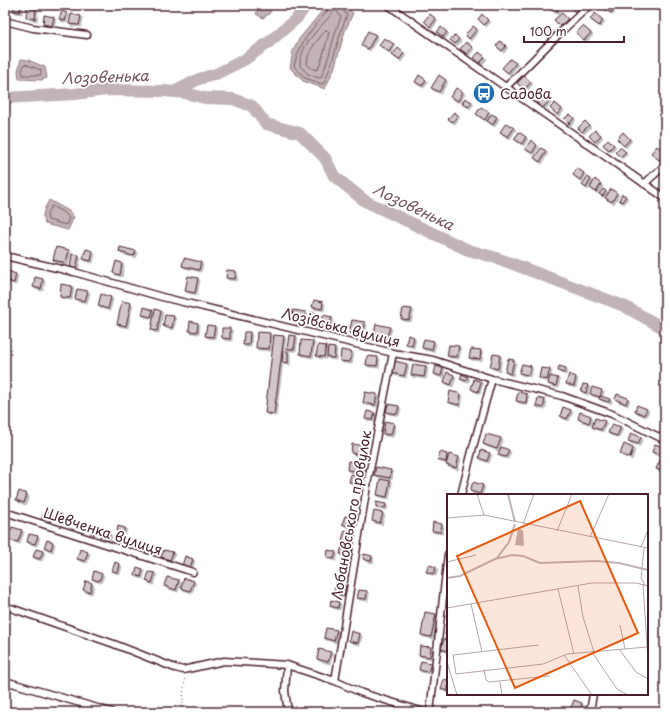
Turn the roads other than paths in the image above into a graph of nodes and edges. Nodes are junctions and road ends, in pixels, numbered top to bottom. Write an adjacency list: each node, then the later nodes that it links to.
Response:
1 (388, 5): 5 (street)
2 (590, 5): 5 (street)
3 (5, 21): 4 (street)
4 (87, 35)
5 (506, 87): 7 (street)
6 (665, 165): 7 (street)
7 (644, 184): 8 (street)
8 (665, 198)
9 (5, 256): 10 (street, Лозівська вулиця)
10 (393, 353): 11 (street, Лозівська вулиця); 20 (street, Лобановського провулок)
11 (492, 380): 12 (street, Лозівська вулиця); 13 (street)
12 (665, 440)
13 (461, 494)
14 (5, 512): 16 (street, Шевченка вулиця)
15 (447, 563): 25 (street)
16 (193, 572)
17 (5, 606): 18 (street)
18 (287, 665): 20 (street); 23 (street)
19 (5, 681): 22 (street)
20 (336, 681): 24 (street)
21 (593, 695): 26 (street)
22 (111, 712)
23 (288, 712)
24 (422, 712)
25 (430, 712)
26 (590, 712)

